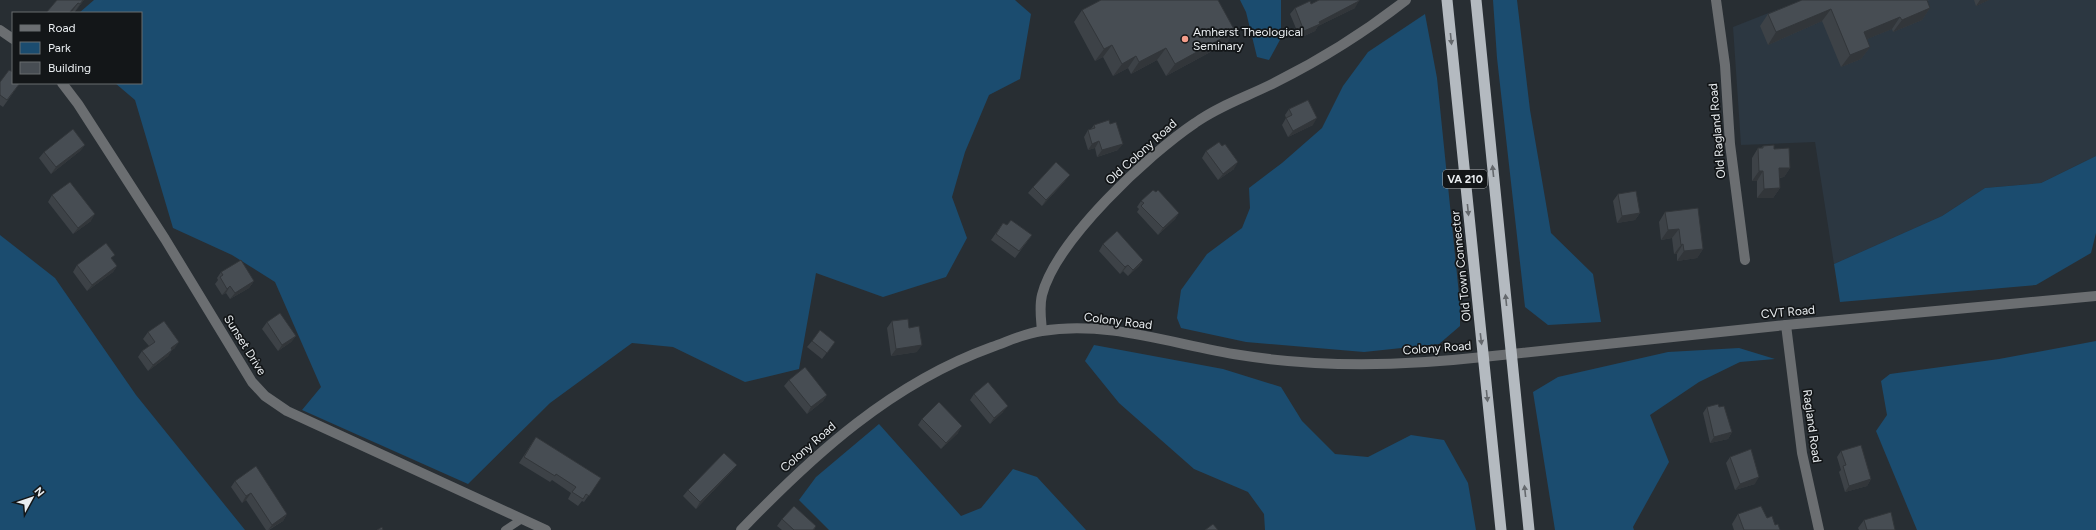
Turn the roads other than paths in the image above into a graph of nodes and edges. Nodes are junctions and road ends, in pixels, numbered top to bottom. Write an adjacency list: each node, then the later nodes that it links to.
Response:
1 (1406, 0): 11 (street, Old Colony Road)
2 (1447, 0): 13 (highway, Old Town Connector / VA 210, one-way to 13)
3 (1476, 0): 12 (highway, VA 210, one-way to 3)
4 (1716, 0): 8 (street, Old Ragland Road)
5 (0, 30): 6 (street)
6 (12, 38)
7 (63, 84): 14 (street, Sunset Drive)
8 (1746, 260)
9 (2096, 296): 10 (street, CVT Road)
10 (1786, 325): 12 (street, CVT Road); 20 (street, Ragland Road)
11 (1042, 330): 13 (street, Colony Road); 17 (street, Colony Road)
12 (1511, 353): 13 (street, CVT Road); 19 (highway, VA 210, one-way to 12)
13 (1483, 357): 18 (highway, Old Town Connector / VA 210, one-way to 18)
14 (522, 519): 15 (lane); 16 (street, Sunset Drive)
15 (506, 530)
16 (546, 530)
17 (741, 530)
18 (1501, 530)
19 (1529, 530)
20 (1820, 530)

